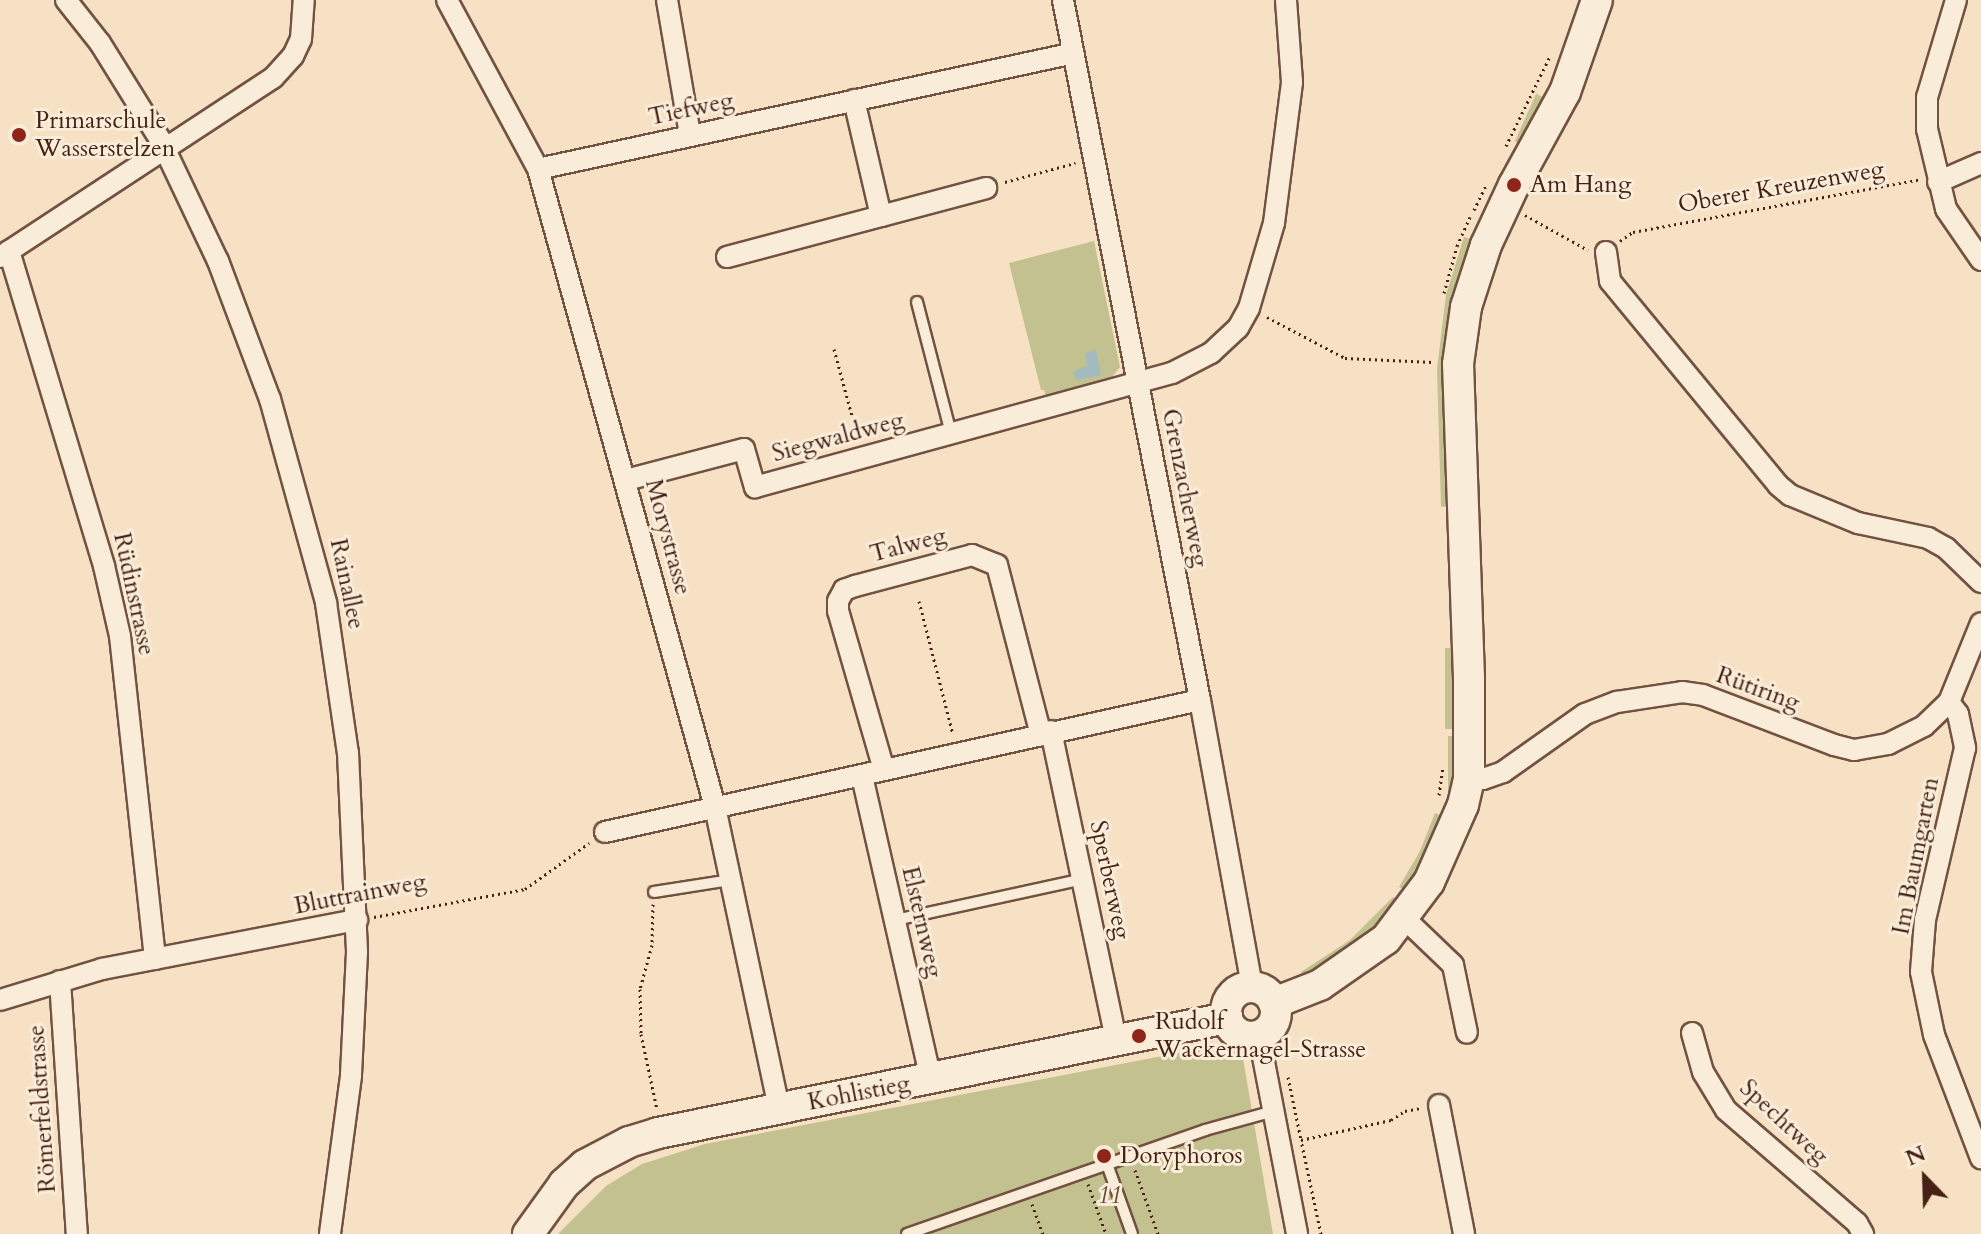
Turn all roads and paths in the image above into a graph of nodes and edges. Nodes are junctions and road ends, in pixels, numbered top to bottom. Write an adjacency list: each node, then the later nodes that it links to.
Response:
1 (66, 0): 13 (street, Rainallee)
2 (304, 0): 13 (street)
3 (447, 0): 17 (street, Morystrasse)
4 (667, 0): 12 (street)
5 (1063, 0): 10 (street, Grenzacherweg)
6 (1286, 0): 30 (street)
7 (1597, 0): 49 (street)
8 (1956, 0): 19 (street)
9 (1553, 51): 14 (path)
10 (1074, 53): 11 (street, Tiefweg); 15 (street, Grenzacherweg)
11 (854, 100): 12 (street, Tiefweg); 22 (street)
12 (690, 135): 17 (street, Tiefweg)
13 (165, 148): 25 (street); 57 (street, Rainallee)
14 (1503, 152)
15 (1094, 158): 20 (path); 35 (street, Grenzacherweg)
16 (1981, 163): 19 (street)
17 (538, 169): 38 (street, Morystrasse)
18 (1490, 176): 29 (path)
19 (1937, 179): 23 (path, Oberer Kreuzenweg); 27 (street)
20 (986, 188): 22 (street)
21 (1520, 213): 24 (path)
22 (881, 216): 26 (street)
23 (1633, 232)
24 (1596, 250): 39 (street)
25 (5, 254): 59 (street, Rüdinstrasse)
26 (727, 257)
27 (1981, 260)
28 (917, 302): 36 (lane)
29 (1442, 303)
30 (1249, 308): 33 (path); 35 (street, Siegwaldweg)
31 (834, 349): 37 (path)
32 (1436, 349): 33 (path)
33 (1436, 362): 34 (path)
34 (1434, 375)
35 (1137, 380): 36 (street, Siegwaldweg); 42 (street, Grenzacherweg)
36 (951, 433): 37 (street, Siegwaldweg)
37 (863, 457): 38 (street, Siegwaldweg)
38 (626, 480): 51 (street, Morystrasse)
39 (1981, 582)
40 (919, 601): 45 (path)
41 (1981, 623): 43 (street, Rütiring)
42 (1200, 700): 44 (street); 61 (street, Grenzacherweg)
43 (1949, 702): 49 (street, Rütiring); 77 (street, Im Baumgarten)
44 (1046, 733): 45 (street); 47 (street, Talweg); 53 (street, Sperberweg)
45 (958, 753): 47 (street)
46 (1444, 757): 50 (path)
47 (884, 770): 48 (street)
48 (862, 776): 51 (street); 58 (street, Elsternweg)
49 (1469, 779): 56 (street)
50 (1438, 802)
51 (715, 807): 52 (street); 54 (street, Morystrasse)
52 (605, 832): 57 (path, Bluttrainweg)
53 (1083, 879): 58 (lane); 67 (street, Sperberweg)
54 (731, 880): 55 (lane); 72 (street, Morystrasse)
55 (654, 892): 70 (path)
56 (1404, 918): 61 (street); 64 (street)
57 (357, 920): 59 (street, Bluttrainweg); 82 (street, Rainallee)
58 (895, 920): 69 (street, Elsternweg)
59 (155, 959): 60 (street, Bluttrainweg)
60 (60, 981): 62 (street, Bluttrainweg); 81 (street, Römerfeldstrasse)
61 (1263, 995): 63 (street); 66 (street)
62 (0, 1000)
63 (1227, 1018): 66 (street); 67 (street, Kohlistieg)
64 (1467, 1033)
65 (1692, 1033): 92 (street, Spechtweg)
66 (1259, 1036): 73 (street)
67 (1116, 1040): 69 (street, Kohlistieg)
68 (1288, 1075): 75 (path)
69 (931, 1079): 72 (street, Kohlistieg)
70 (656, 1104)
71 (1439, 1105): 75 (path); 91 (street)
72 (779, 1108): 83 (street, Kohlistieg)
73 (1274, 1111): 74 (street); 76 (lane)
74 (1280, 1140): 75 (path); 89 (street)
75 (1301, 1140): 90 (path)
76 (1130, 1156): 78 (lane); 88 (path)
77 (1981, 1158)
78 (1107, 1164): 79 (lane); 87 (lane)
79 (1084, 1173): 80 (lane); 86 (path)
80 (1029, 1193): 84 (lane); 85 (path)
81 (77, 1234)
82 (330, 1234)
83 (528, 1234)
84 (907, 1234)
85 (1043, 1234)
86 (1106, 1234)
87 (1132, 1234)
88 (1158, 1234)
89 (1297, 1234)
90 (1321, 1234)
91 (1464, 1234)
92 (1863, 1234)

